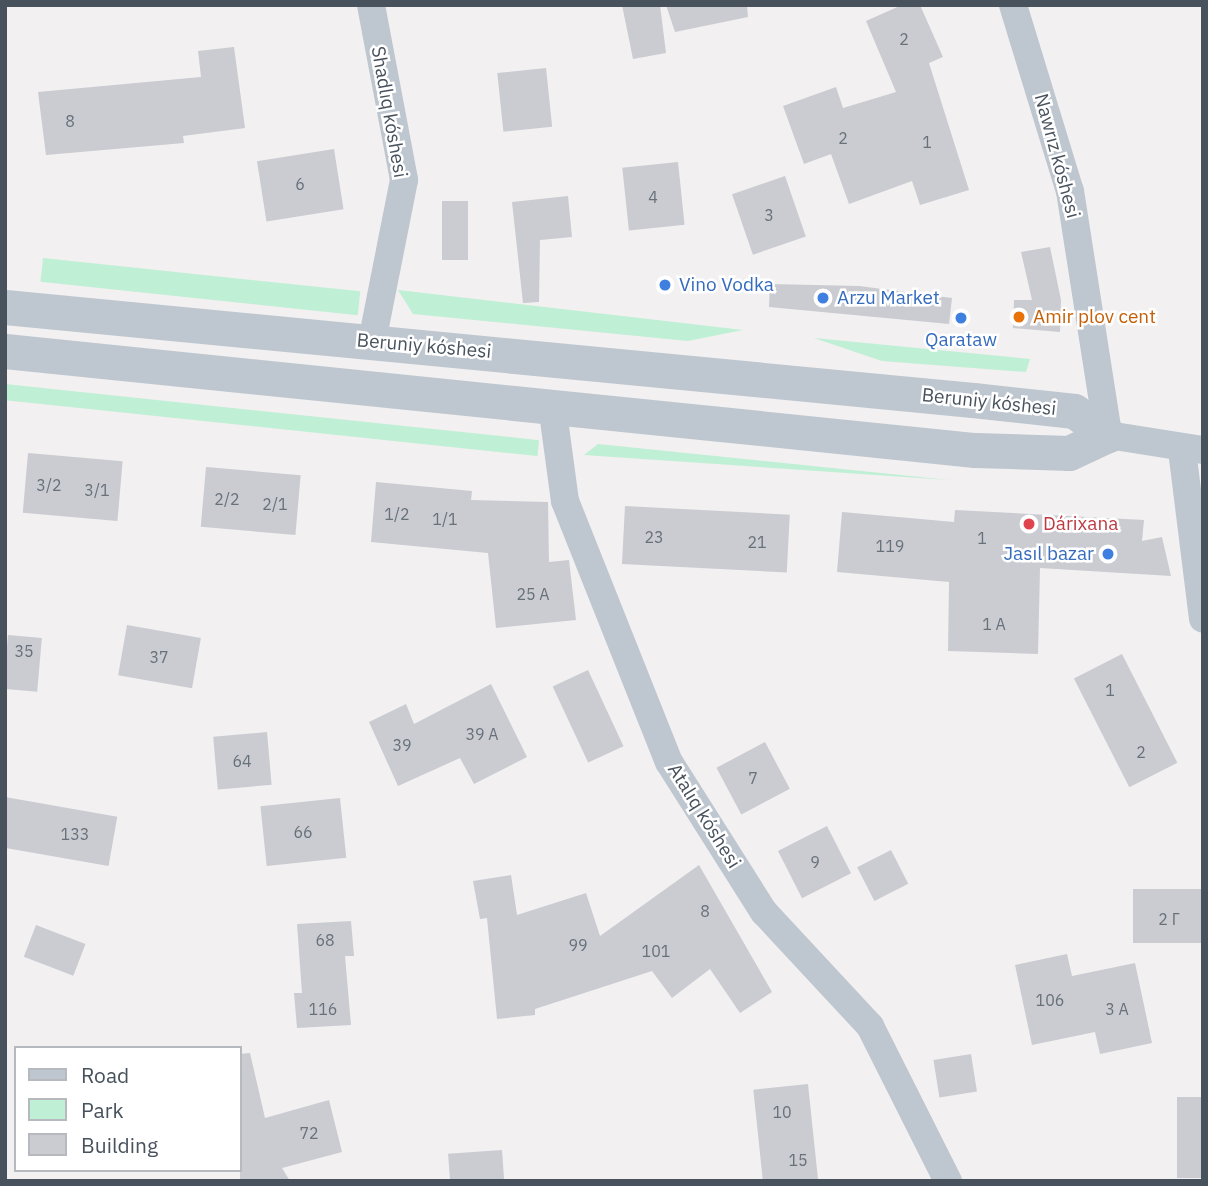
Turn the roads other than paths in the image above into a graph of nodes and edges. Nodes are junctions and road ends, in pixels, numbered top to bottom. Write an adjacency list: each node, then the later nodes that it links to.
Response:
1 (371, 5): 4 (street, Shadlıq kóshesi)
2 (1013, 5): 7 (street, Nawrız kóshesi)
3 (5, 307): 4 (street, Beruniy kóshesi)
4 (372, 341): 7 (street, Beruniy kóshesi)
5 (5, 351): 6 (street)
6 (552, 405): 7 (street); 10 (street, Atalıq kóshesi)
7 (1108, 435): 8 (street)
8 (1193, 450): 9 (street)
9 (1203, 619)
10 (948, 1181)

